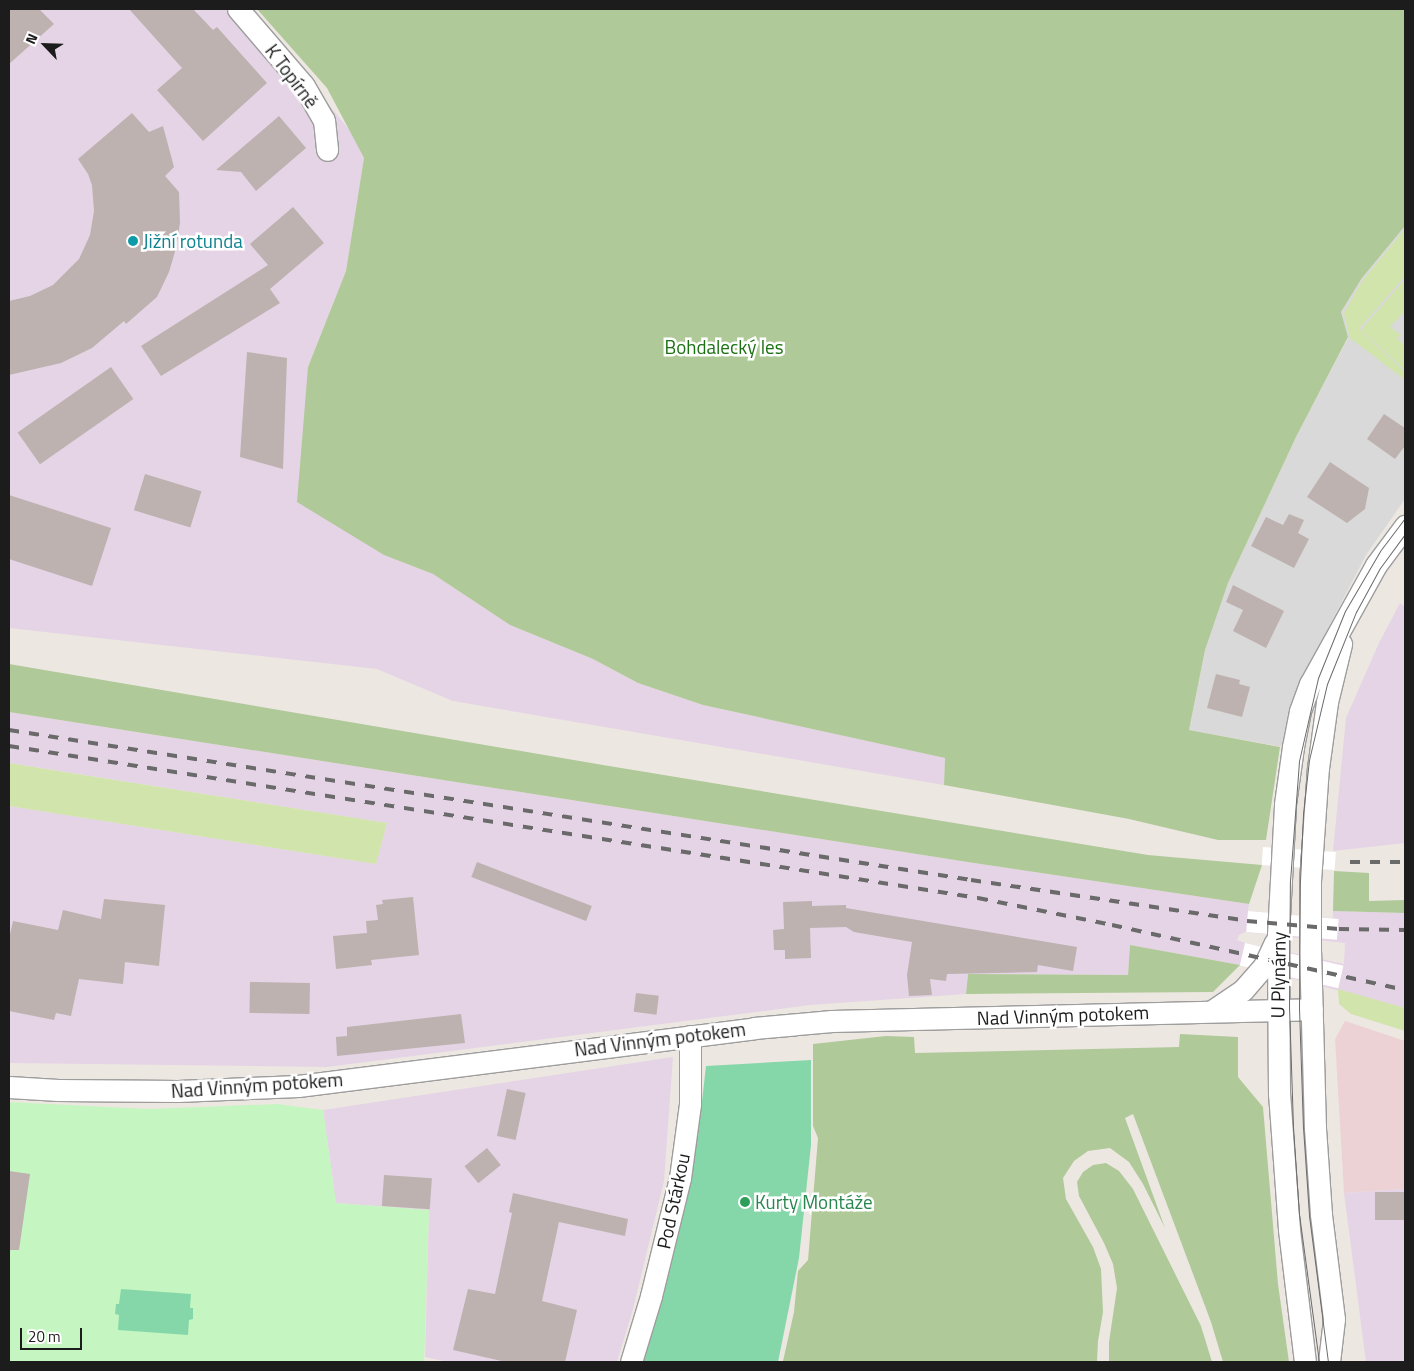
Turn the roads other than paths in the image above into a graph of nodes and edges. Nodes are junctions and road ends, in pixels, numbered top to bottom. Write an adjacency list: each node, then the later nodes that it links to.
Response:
1 (238, 9): 2 (street, K Topírně)
2 (327, 150)
3 (1405, 526): 4 (street, U Plynárny)
4 (1356, 602): 5 (street, U Plynárny); 6 (street, U Plynárny)
5 (1278, 935): 7 (street, U Plynárny); 8 (street)
6 (1312, 1009): 7 (street, Nad Vinným potokem); 13 (street, U Plynárny)
7 (1277, 1010): 8 (street, Nad Vinným potokem); 12 (street, U Plynárny)
8 (1212, 1011): 9 (street, Nad Vinným potokem)
9 (690, 1036): 10 (street, Nad Vinným potokem); 11 (street, Pod Stárkou)
10 (9, 1087)
11 (631, 1362)
12 (1305, 1362)
13 (1329, 1362)

